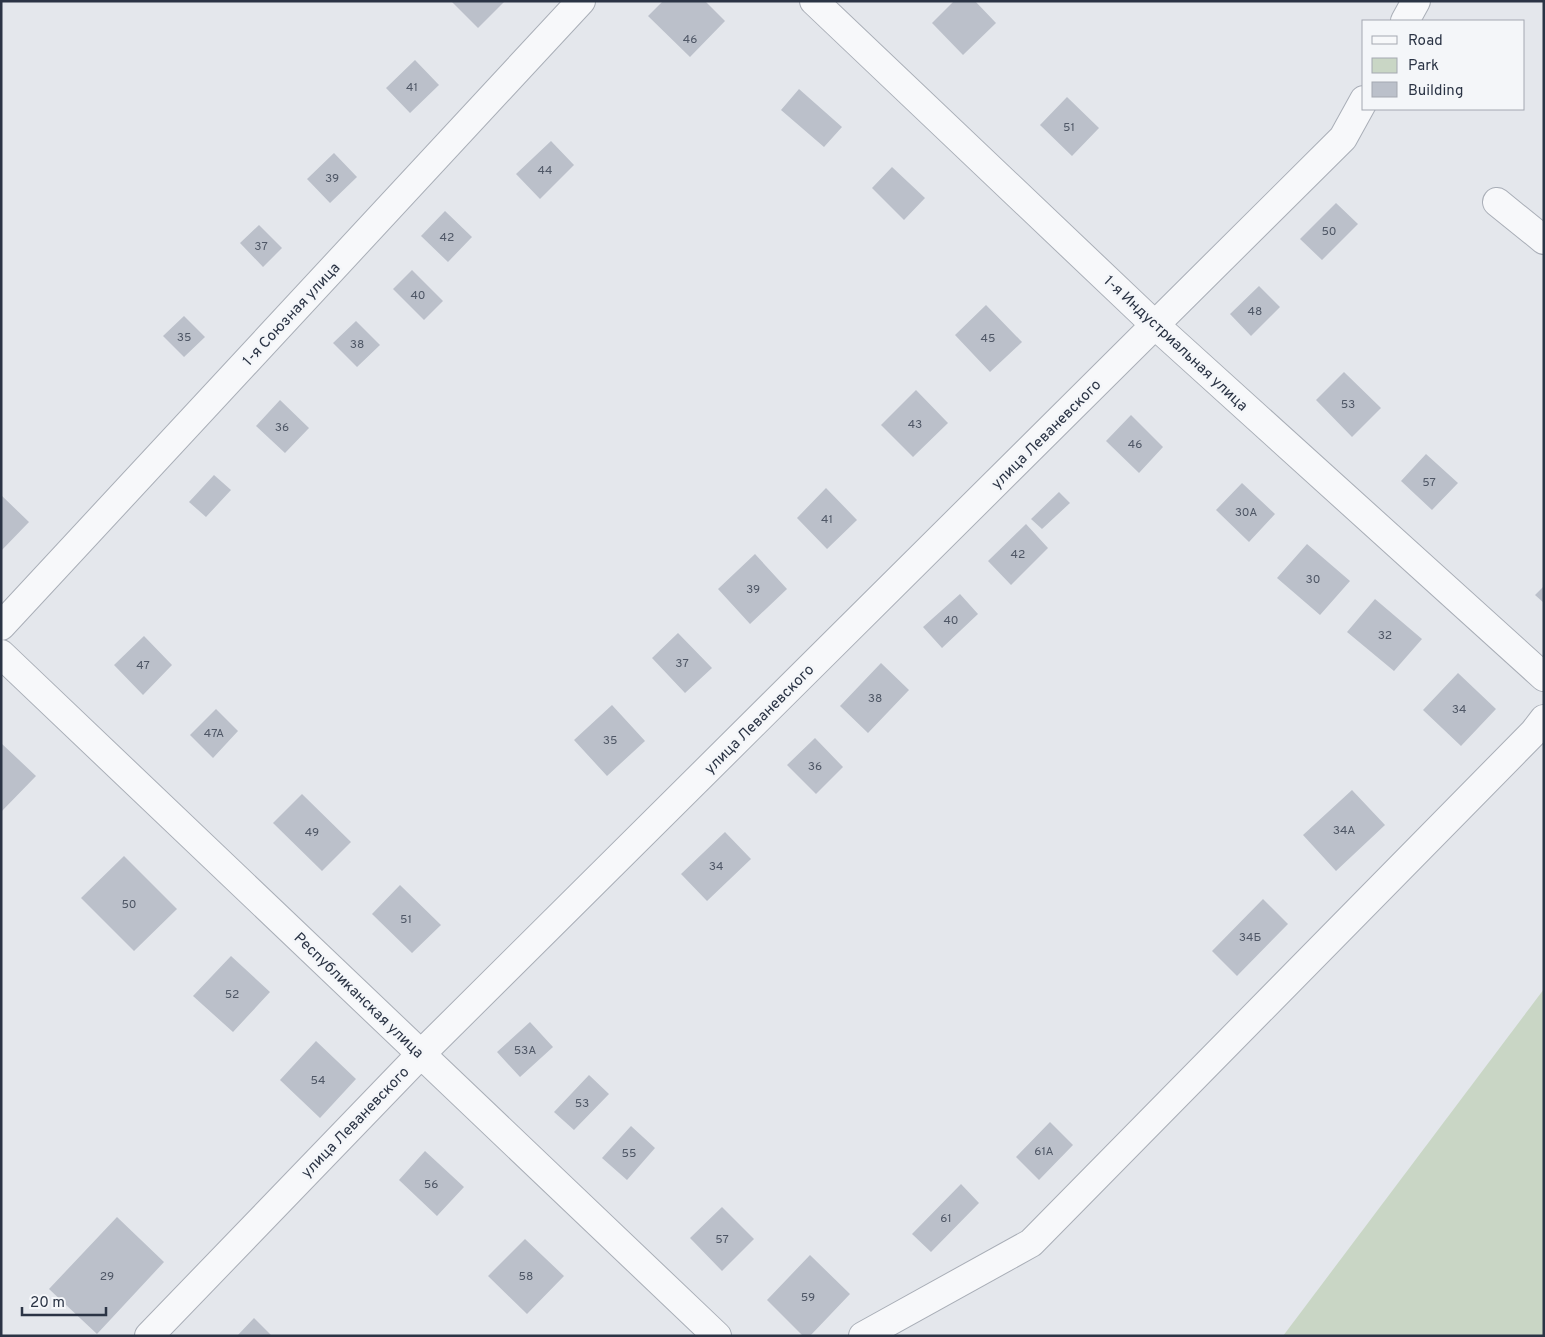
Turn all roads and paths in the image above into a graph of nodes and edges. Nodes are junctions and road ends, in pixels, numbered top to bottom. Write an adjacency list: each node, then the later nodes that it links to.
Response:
1 (581, 1): 9 (street, 1-я Союзная улица)
2 (814, 1): 8 (street, 1-я Индустриальная улица)
3 (1416, 1): 4 (street)
4 (1406, 20)
5 (1362, 104): 8 (street, улица Леваневского)
6 (1497, 202): 7 (street)
7 (1544, 240)
8 (1155, 326): 11 (street, 1-я Индустриальная улица); 13 (street, улица Леваневского)
9 (1, 626)
10 (1, 654): 13 (street, Республиканская улица)
11 (1544, 677)
12 (1544, 719): 16 (street)
13 (421, 1054): 14 (street, улица Леваневского); 15 (street, Республиканская улица)
14 (149, 1336)
15 (717, 1336)
16 (863, 1336)

